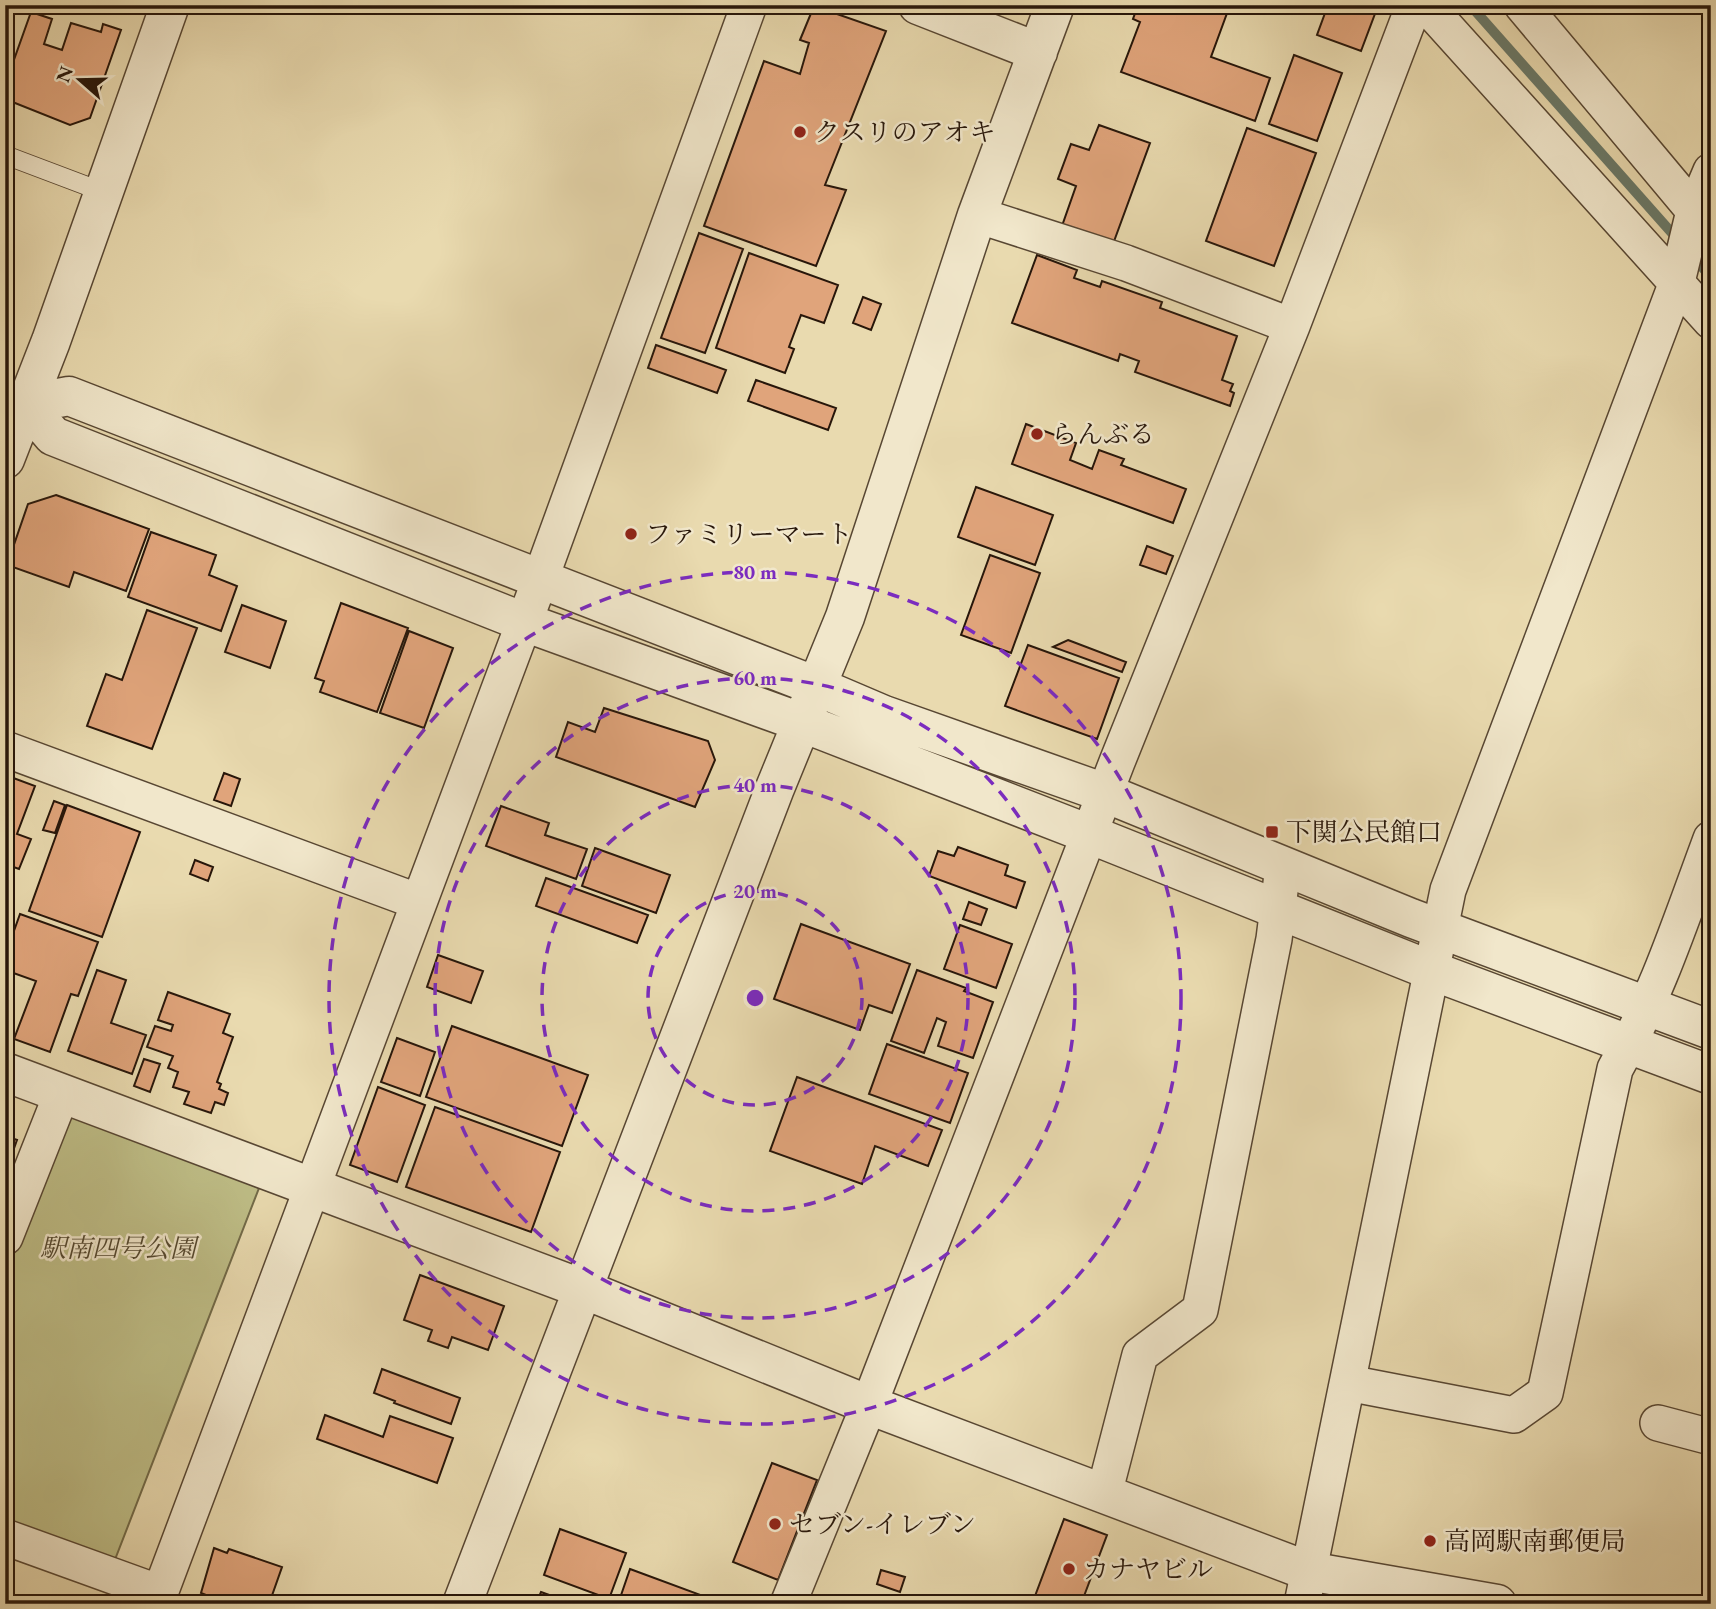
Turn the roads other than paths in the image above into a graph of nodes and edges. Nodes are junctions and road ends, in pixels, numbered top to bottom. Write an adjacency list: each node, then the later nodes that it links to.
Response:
1 (170, 5): 11 (street)
2 (749, 5): 19 (street)
3 (918, 5): 8 (street)
4 (1055, 5): 8 (street)
5 (1414, 5): 16 (street)
6 (1426, 5): 14 (street)
7 (1522, 5): 13 (street)
8 (1038, 52): 12 (street)
9 (5, 155): 11 (lane)
10 (1711, 171): 13 (street)
11 (103, 192): 17 (street)
12 (977, 215): 16 (street); 21 (street)
13 (1702, 218): 14 (street)
14 (1678, 278): 15 (street); 30 (street)
15 (1711, 321)
16 (1292, 326): 24 (street)
17 (16, 401): 18 (street); 19 (street); 20 (street)
18 (5, 459)
19 (540, 580): 20 (street); 21 (street)
20 (524, 622): 22 (street); 28 (street)
21 (816, 686): 22 (street); 24 (street)
22 (803, 723): 25 (street); 40 (street)
23 (5, 749): 28 (street)
24 (1105, 793): 25 (street); 27 (street)
25 (1089, 834): 29 (street); 42 (street)
26 (1711, 839): 32 (street)
27 (1283, 867): 29 (street); 30 (street)
28 (419, 902): 38 (street)
29 (1278, 909): 31 (street); 45 (street)
30 (1439, 928): 31 (street); 32 (street)
31 (1430, 970): 34 (street); 41 (street)
32 (1646, 1006): 33 (street); 34 (street)
33 (1711, 1031)
34 (1629, 1044): 36 (street); 41 (street)
35 (5, 1072): 37 (street)
36 (1711, 1075)
37 (62, 1093): 38 (street); 39 (street)
38 (312, 1187): 40 (street); 48 (street)
39 (5, 1237)
40 (583, 1289): 42 (street); 49 (street)
41 (1348, 1383): 47 (street)
42 (869, 1405): 45 (street); 50 (street)
43 (1658, 1423): 44 (street)
44 (1711, 1437)
45 (1104, 1494): 47 (street)
46 (5, 1537): 48 (street)
47 (1305, 1587): 51 (street)
48 (158, 1598)
49 (462, 1604)
50 (788, 1604)
51 (1497, 1604)

